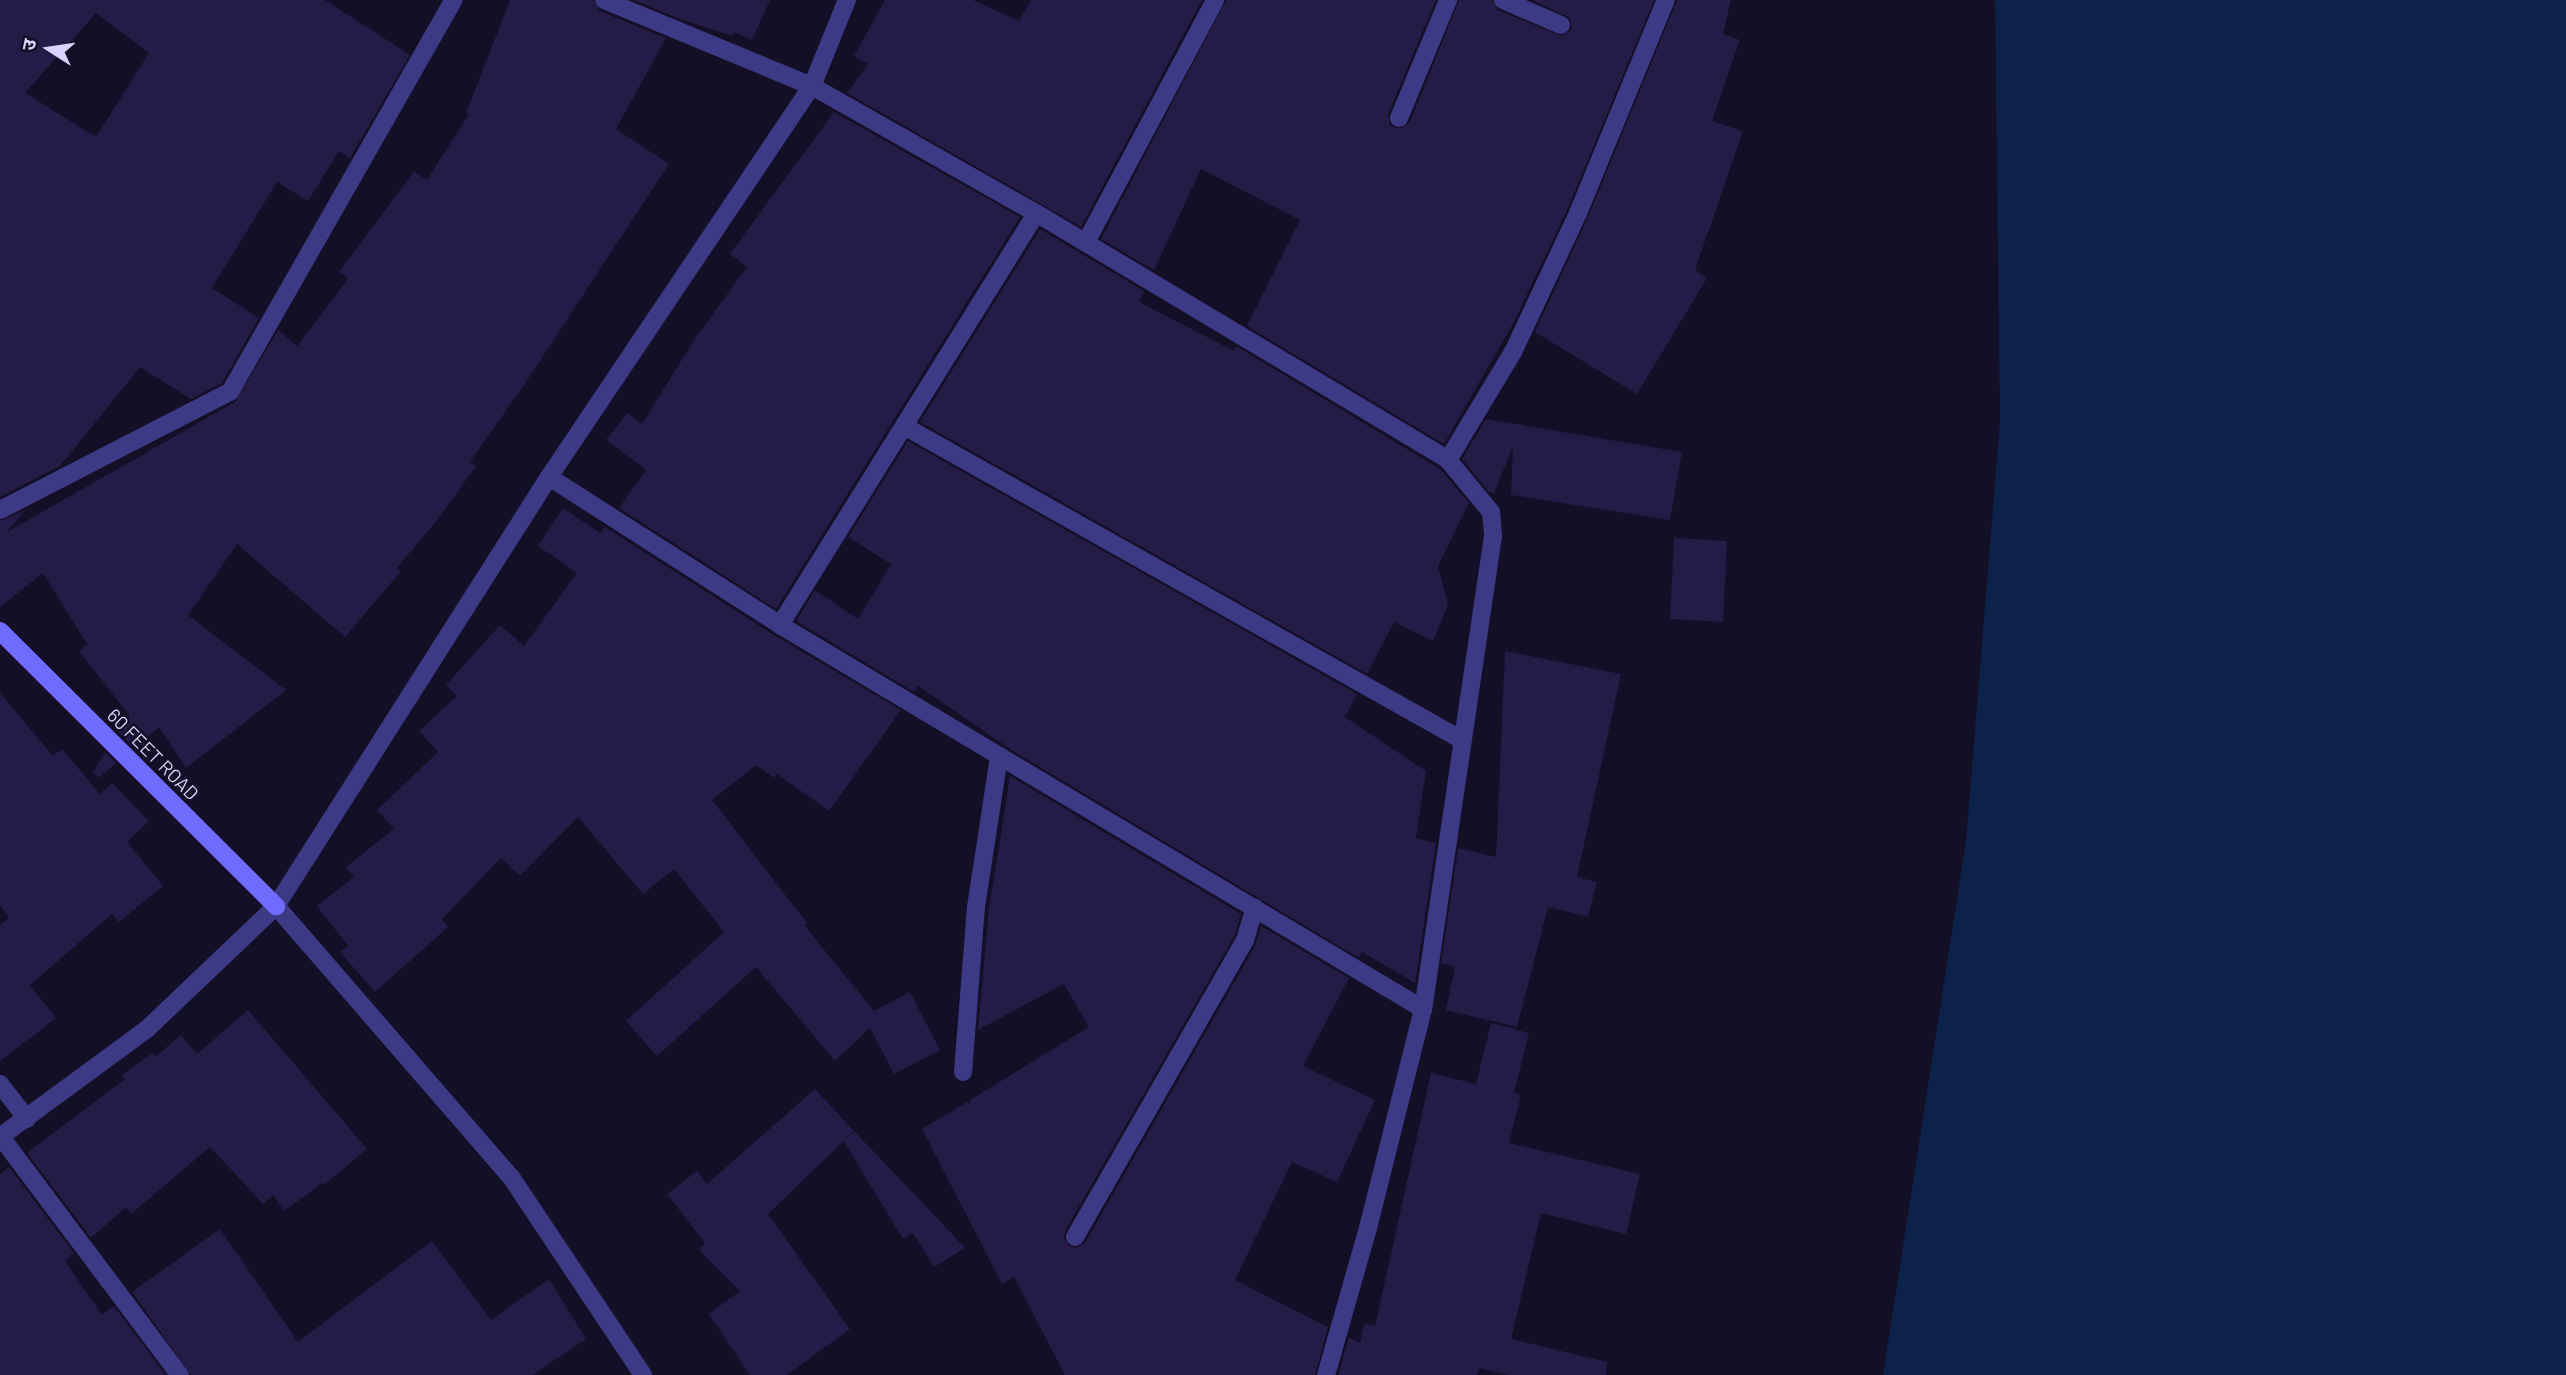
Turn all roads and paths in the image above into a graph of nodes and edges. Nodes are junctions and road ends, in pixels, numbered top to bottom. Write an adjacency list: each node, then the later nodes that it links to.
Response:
1 (454, 0): 16 (street)
2 (604, 0): 9 (street)
3 (847, 0): 9 (street)
4 (1215, 0): 12 (street)
5 (1448, 0): 10 (street)
6 (1503, 0): 8 (street)
7 (1666, 0): 14 (street)
8 (1561, 25)
9 (812, 86): 11 (street); 15 (street)
10 (1399, 118)
11 (1036, 213): 12 (street); 13 (street)
12 (1086, 242): 14 (street)
13 (904, 426): 17 (street); 19 (street)
14 (1448, 460): 19 (street)
15 (549, 477): 17 (street); 21 (street)
16 (0, 510)
17 (780, 625): 20 (street)
18 (0, 631): 21 (street, 60 FEET ROAD)
19 (1462, 740): 23 (street)
20 (999, 756): 22 (street); 24 (street)
21 (276, 906): 26 (street); 30 (street)
22 (1255, 908): 23 (street); 28 (street)
23 (1423, 1009): 31 (street)
24 (963, 1072)
25 (0, 1084): 26 (street)
26 (27, 1119): 27 (street)
27 (1, 1137): 29 (street)
28 (1075, 1237)
29 (180, 1375)
30 (643, 1375)
31 (1326, 1375)

